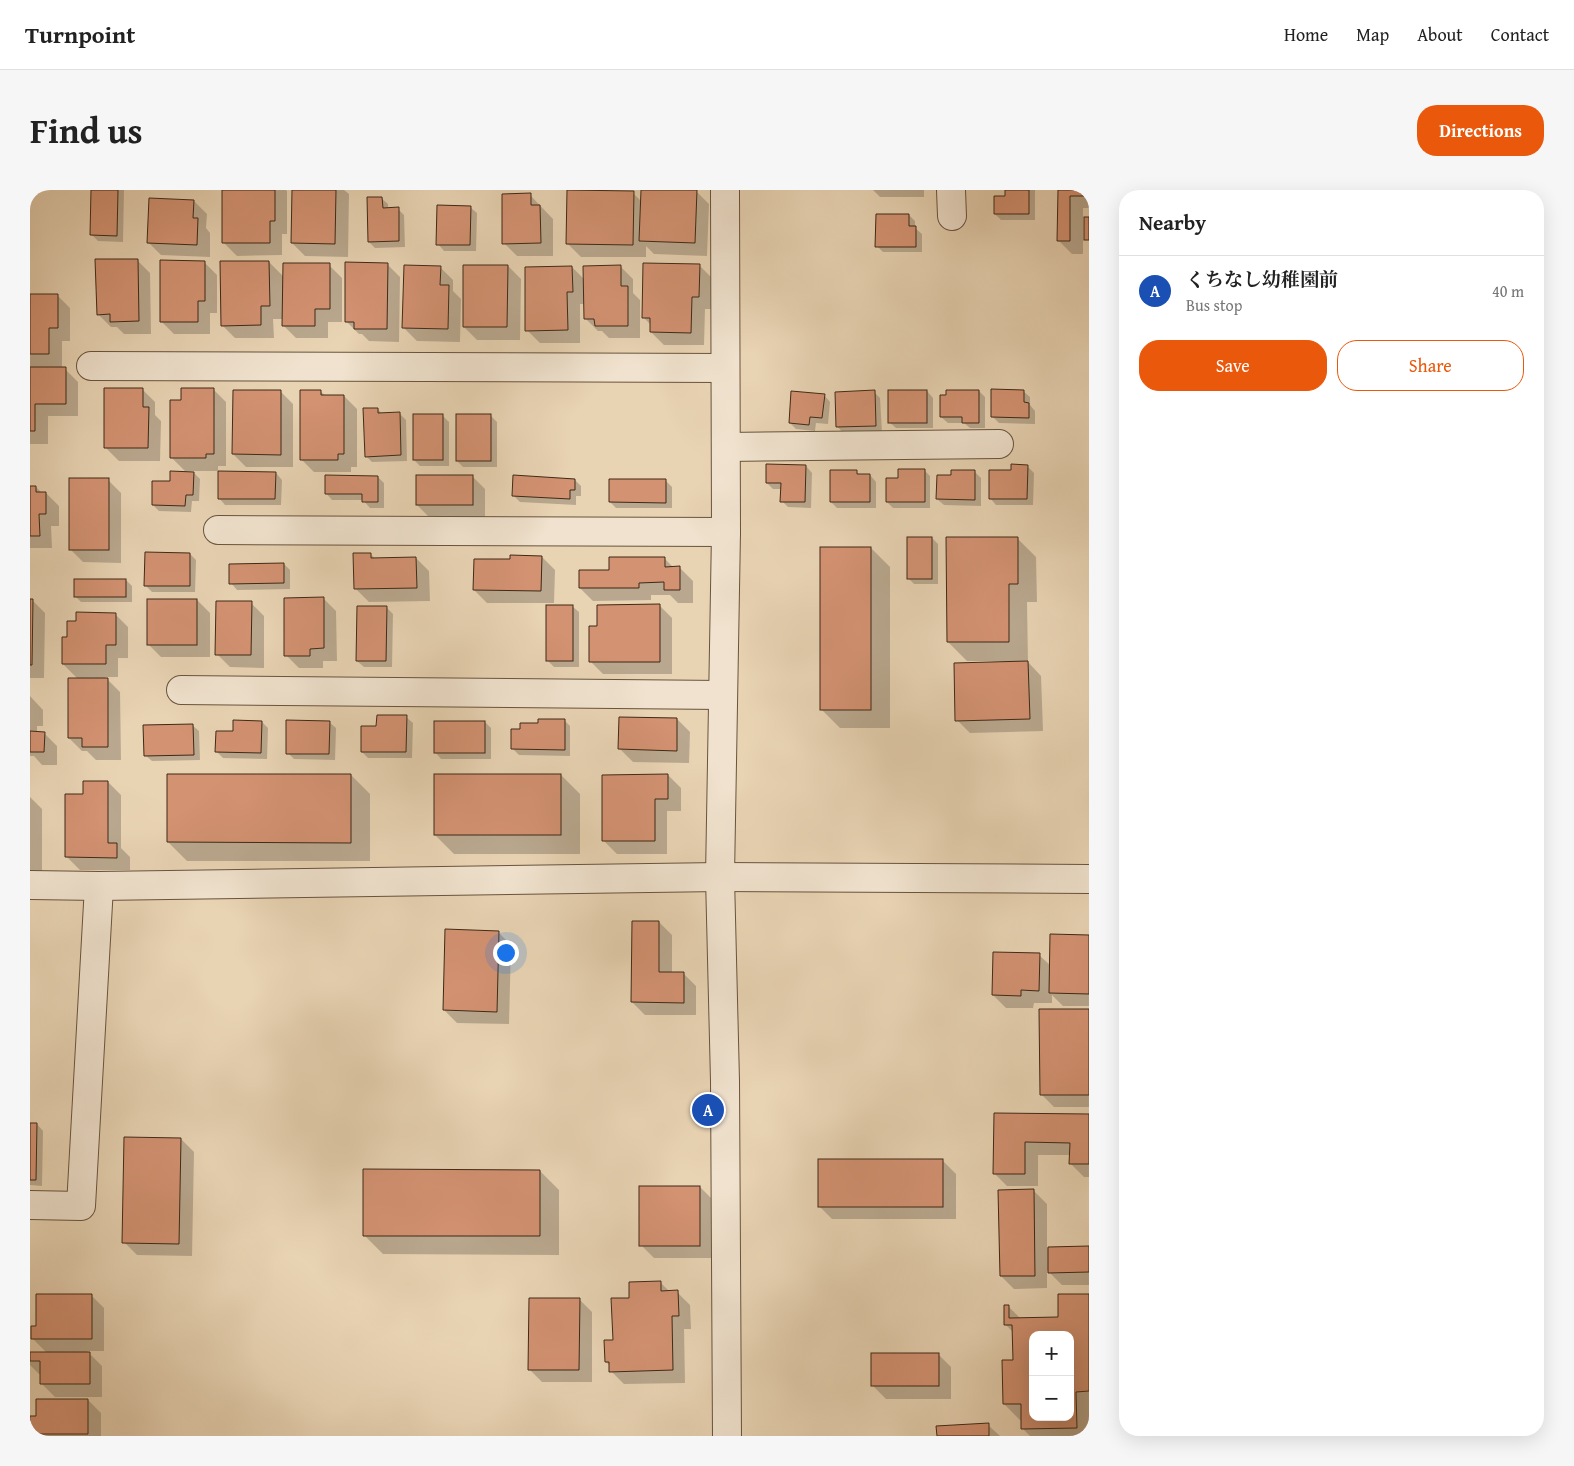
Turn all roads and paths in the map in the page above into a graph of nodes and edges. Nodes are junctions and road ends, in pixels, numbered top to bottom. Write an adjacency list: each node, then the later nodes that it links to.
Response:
1 (725, 190): 3 (street)
2 (91, 366): 3 (street)
3 (725, 368): 5 (street)
4 (999, 444): 5 (street)
5 (726, 447): 7 (street)
6 (218, 530): 7 (street)
7 (726, 532): 9 (street)
8 (181, 690): 9 (street)
9 (723, 695): 10 (street)
10 (720, 877): 11 (street); 13 (street); 15 (street)
11 (1089, 879)
12 (30, 885): 13 (street)
13 (99, 886): 14 (street)
14 (30, 1205)
15 (727, 1436)

